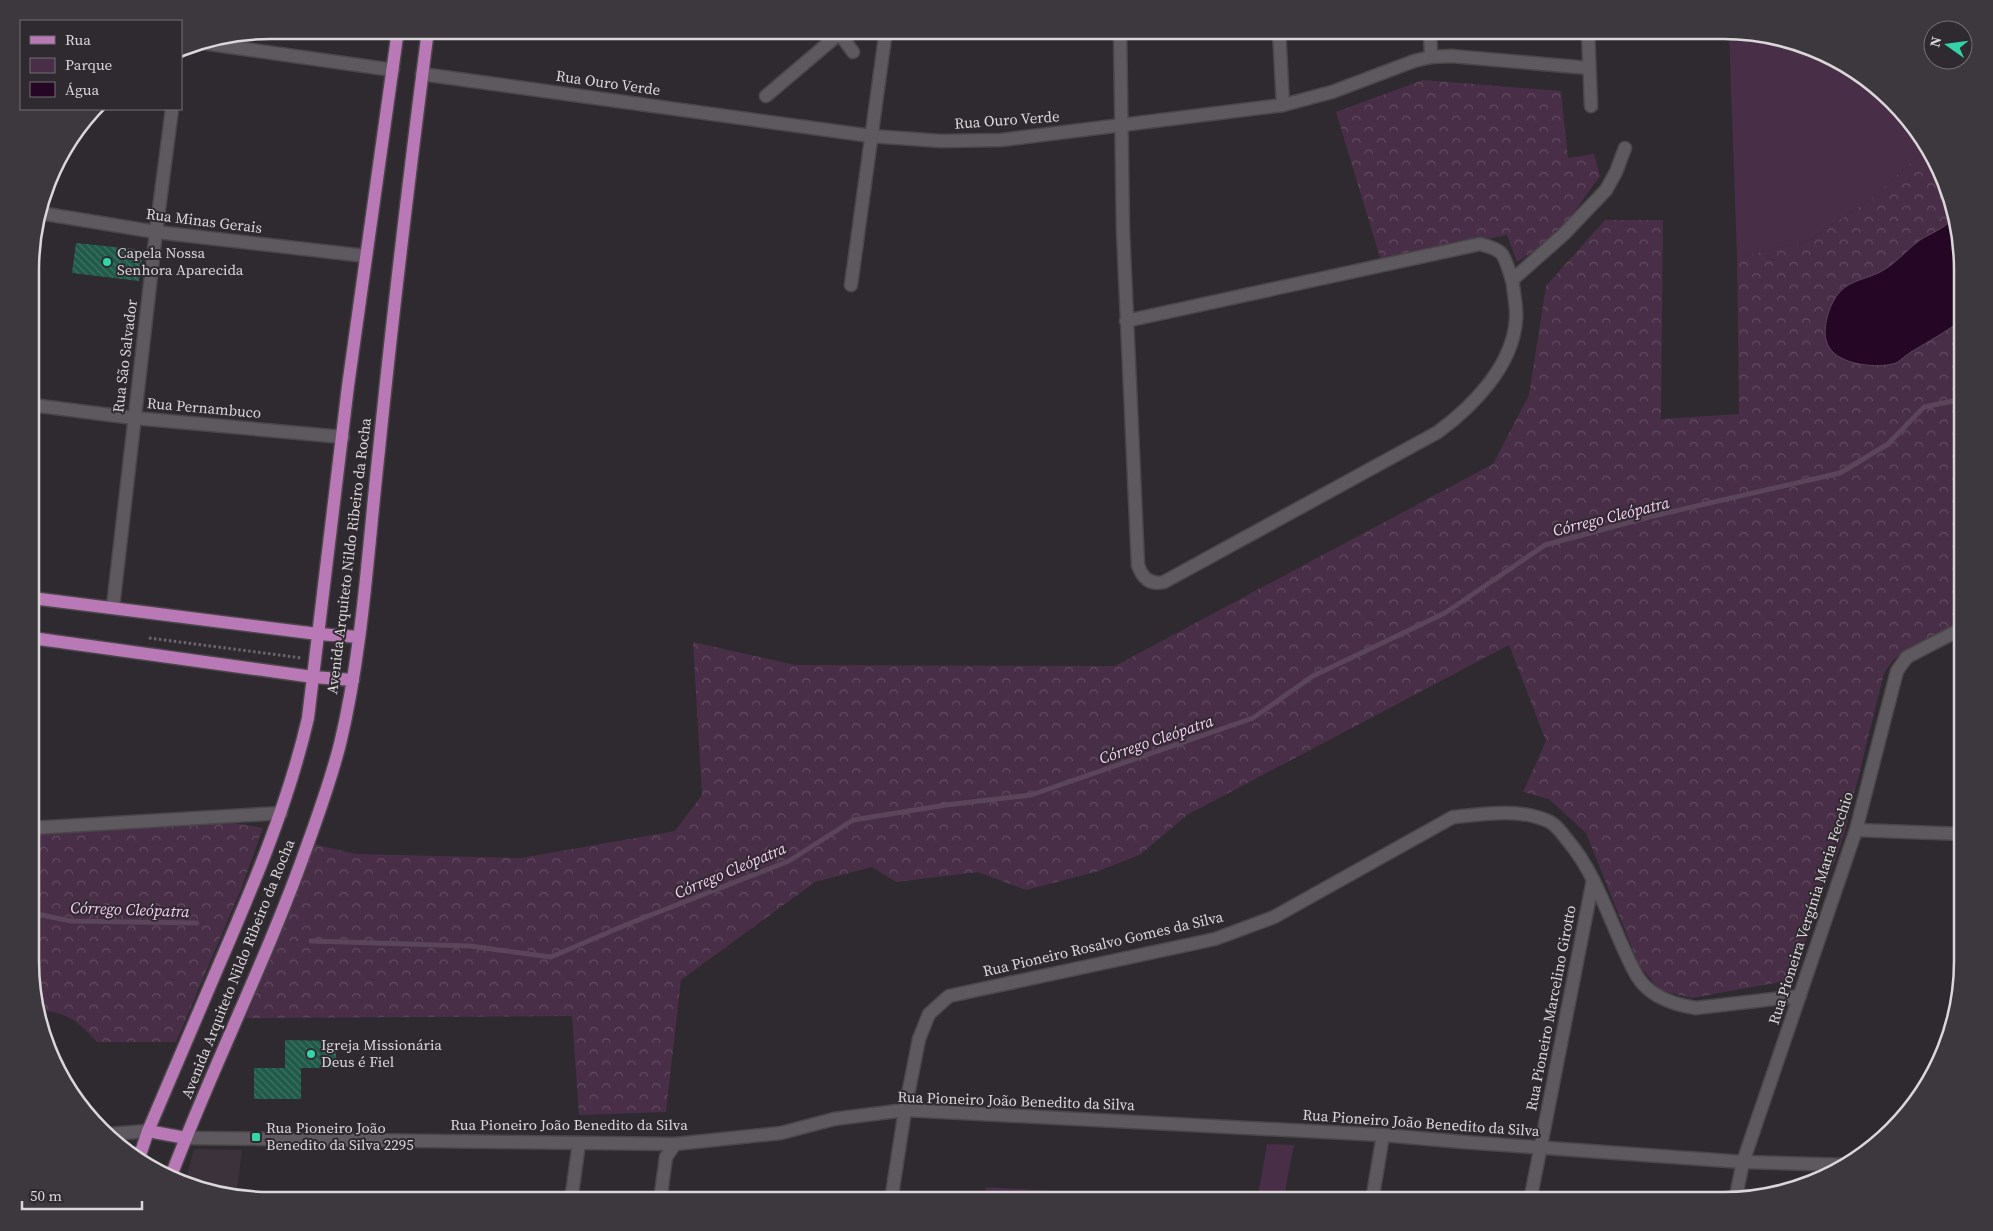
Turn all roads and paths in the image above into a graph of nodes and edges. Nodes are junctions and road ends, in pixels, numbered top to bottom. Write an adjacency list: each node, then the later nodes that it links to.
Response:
1 (397, 39): 14 (main road, Avenida Arquiteto Nildo Ribeiro da Rocha)
2 (427, 39): 15 (main road, Avenida Arquiteto Nildo Ribeiro da Rocha)
3 (830, 39): 16 (street)
4 (844, 39): 11 (street)
5 (885, 39): 21 (street)
6 (1120, 39): 20 (street)
7 (1279, 39): 17 (street)
8 (1430, 39): 12 (street)
9 (1588, 39): 13 (street)
10 (217, 45): 14 (street)
11 (854, 52)
12 (1430, 57): 13 (street, Rua Ouro Verde); 17 (street, Rua Ouro Verde)
13 (1589, 68): 18 (street)
14 (393, 70): 25 (main road, Avenida Arquiteto Nildo Ribeiro da Rocha)
15 (422, 74): 21 (street, Rua Ouro Verde); 37 (main road, Avenida Arquiteto Nildo Ribeiro da Rocha)
16 (766, 96)
17 (1283, 105): 20 (street, Rua Ouro Verde)
18 (1591, 106)
19 (172, 110): 24 (street, Rua São Salvador)
20 (1121, 126): 21 (street, Rua Ouro Verde); 28 (street)
21 (871, 136): 27 (street)
22 (1625, 148): 26 (street)
23 (46, 214): 24 (street, Rua Minas Gerais)
24 (156, 232): 25 (street, Rua Minas Gerais); 30 (street, Rua São Salvador)
25 (366, 256): 31 (main road, Avenida Arquiteto Nildo Ribeiro da Rocha)
26 (1512, 280): 28 (street); 28 (street)
27 (851, 286)
28 (1126, 321)
29 (39, 406): 30 (street, Rua Pernambuco)
30 (134, 418): 31 (street, Rua Pernambuco); 33 (street, Rua São Salvador)
31 (343, 437): 35 (main road, Avenida Arquiteto Nildo Ribeiro da Rocha)
32 (39, 599): 33 (main road)
33 (113, 607): 35 (main road)
34 (1954, 632): 44 (street, Rua Pioneira Vergínia Maria Fecchio)
35 (318, 634): 37 (main road); 39 (main road, Avenida Arquiteto Nildo Ribeiro da Rocha)
36 (140, 637): 39 (path)
37 (359, 637): 41 (main road, Avenida Arquiteto Nildo Ribeiro da Rocha)
38 (39, 639): 40 (main road)
39 (315, 660): 40 (main road, Avenida Arquiteto Nildo Ribeiro da Rocha)
40 (314, 677): 41 (main road); 42 (main road, Avenida Arquiteto Nildo Ribeiro da Rocha)
41 (352, 680): 52 (main road, Avenida Arquiteto Nildo Ribeiro da Rocha)
42 (281, 813): 43 (street); 49 (main road, Avenida Arquiteto Nildo Ribeiro da Rocha)
43 (39, 828)
44 (1856, 830): 45 (street); 47 (street, Rua Pioneira Vergínia Maria Fecchio)
45 (1954, 834)
46 (1593, 880): 47 (street, Rua Pioneiro Rosalvo Gomes da Silva); 48 (street, Rua Pioneiro Rosalvo Gomes da Silva); 55 (street, Rua Pioneiro Marcelino Girotto)
47 (1800, 996): 57 (street, Rua Pioneira Vergínia Maria Fecchio)
48 (905, 1110): 51 (street, Rua Pioneiro João Benedito da Silva); 54 (street, Rua Pioneiro João Benedito da Silva); 62 (street, Rua Pioneiro Rosalvo Gomes da Silva)
49 (148, 1132): 50 (street); 52 (main road); 56 (main road, Avenida Arquiteto Nildo Ribeiro da Rocha)
50 (116, 1134)
51 (1383, 1135): 55 (street, Rua Pioneiro João Benedito da Silva); 63 (street)
52 (186, 1138): 53 (street, Rua Pioneiro João Benedito da Silva); 59 (main road, Avenida Arquiteto Nildo Ribeiro da Rocha)
53 (579, 1143): 54 (street, Rua Pioneiro João Benedito da Silva); 60 (street)
54 (674, 1144): 61 (street)
55 (1540, 1147): 57 (street, Rua Pioneiro João Benedito da Silva); 64 (street, Rua Pioneiro Marcelino Girotto)
56 (141, 1153)
57 (1743, 1162): 58 (street, Rua Pioneiro João Benedito da Silva); 65 (street, Rua Pioneira Vergínia Maria Fecchio)
58 (1832, 1165)
59 (173, 1171)
60 (572, 1192)
61 (661, 1192)
62 (892, 1192)
63 (1374, 1192)
64 (1532, 1192)
65 (1737, 1192)

